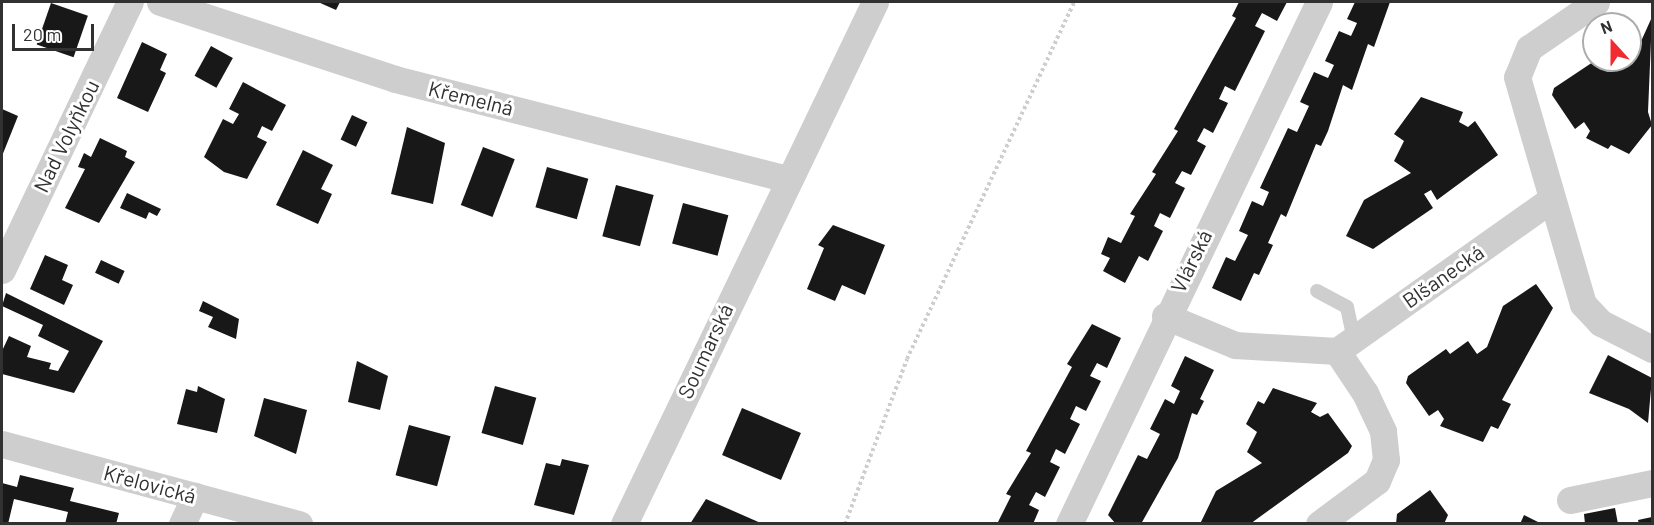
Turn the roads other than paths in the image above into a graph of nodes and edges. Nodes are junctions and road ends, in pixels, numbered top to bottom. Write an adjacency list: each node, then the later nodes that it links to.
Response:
1 (130, 2): 8 (street, Nad Volyňkou)
2 (160, 2): 6 (street, Křemelná)
3 (875, 2): 6 (street, Soumarská)
4 (1319, 2): 10 (street, Vlárská)
5 (1596, 2): 7 (street)
6 (786, 179): 19 (street, Soumarská)
7 (1550, 201): 11 (street, Blšanecká); 12 (street)
8 (2, 270)
9 (1317, 291): 11 (lane)
10 (1165, 316): 11 (street); 20 (street, Vlárská)
11 (1346, 345): 21 (street)
12 (1653, 348)
13 (2, 444): 15 (street, Křelovická)
14 (1653, 483): 16 (street)
15 (195, 496): 17 (street); 18 (street, Křelovická)
16 (1570, 500)
17 (182, 524)
18 (299, 524)
19 (624, 524)
20 (1069, 524)
21 (1319, 524)

